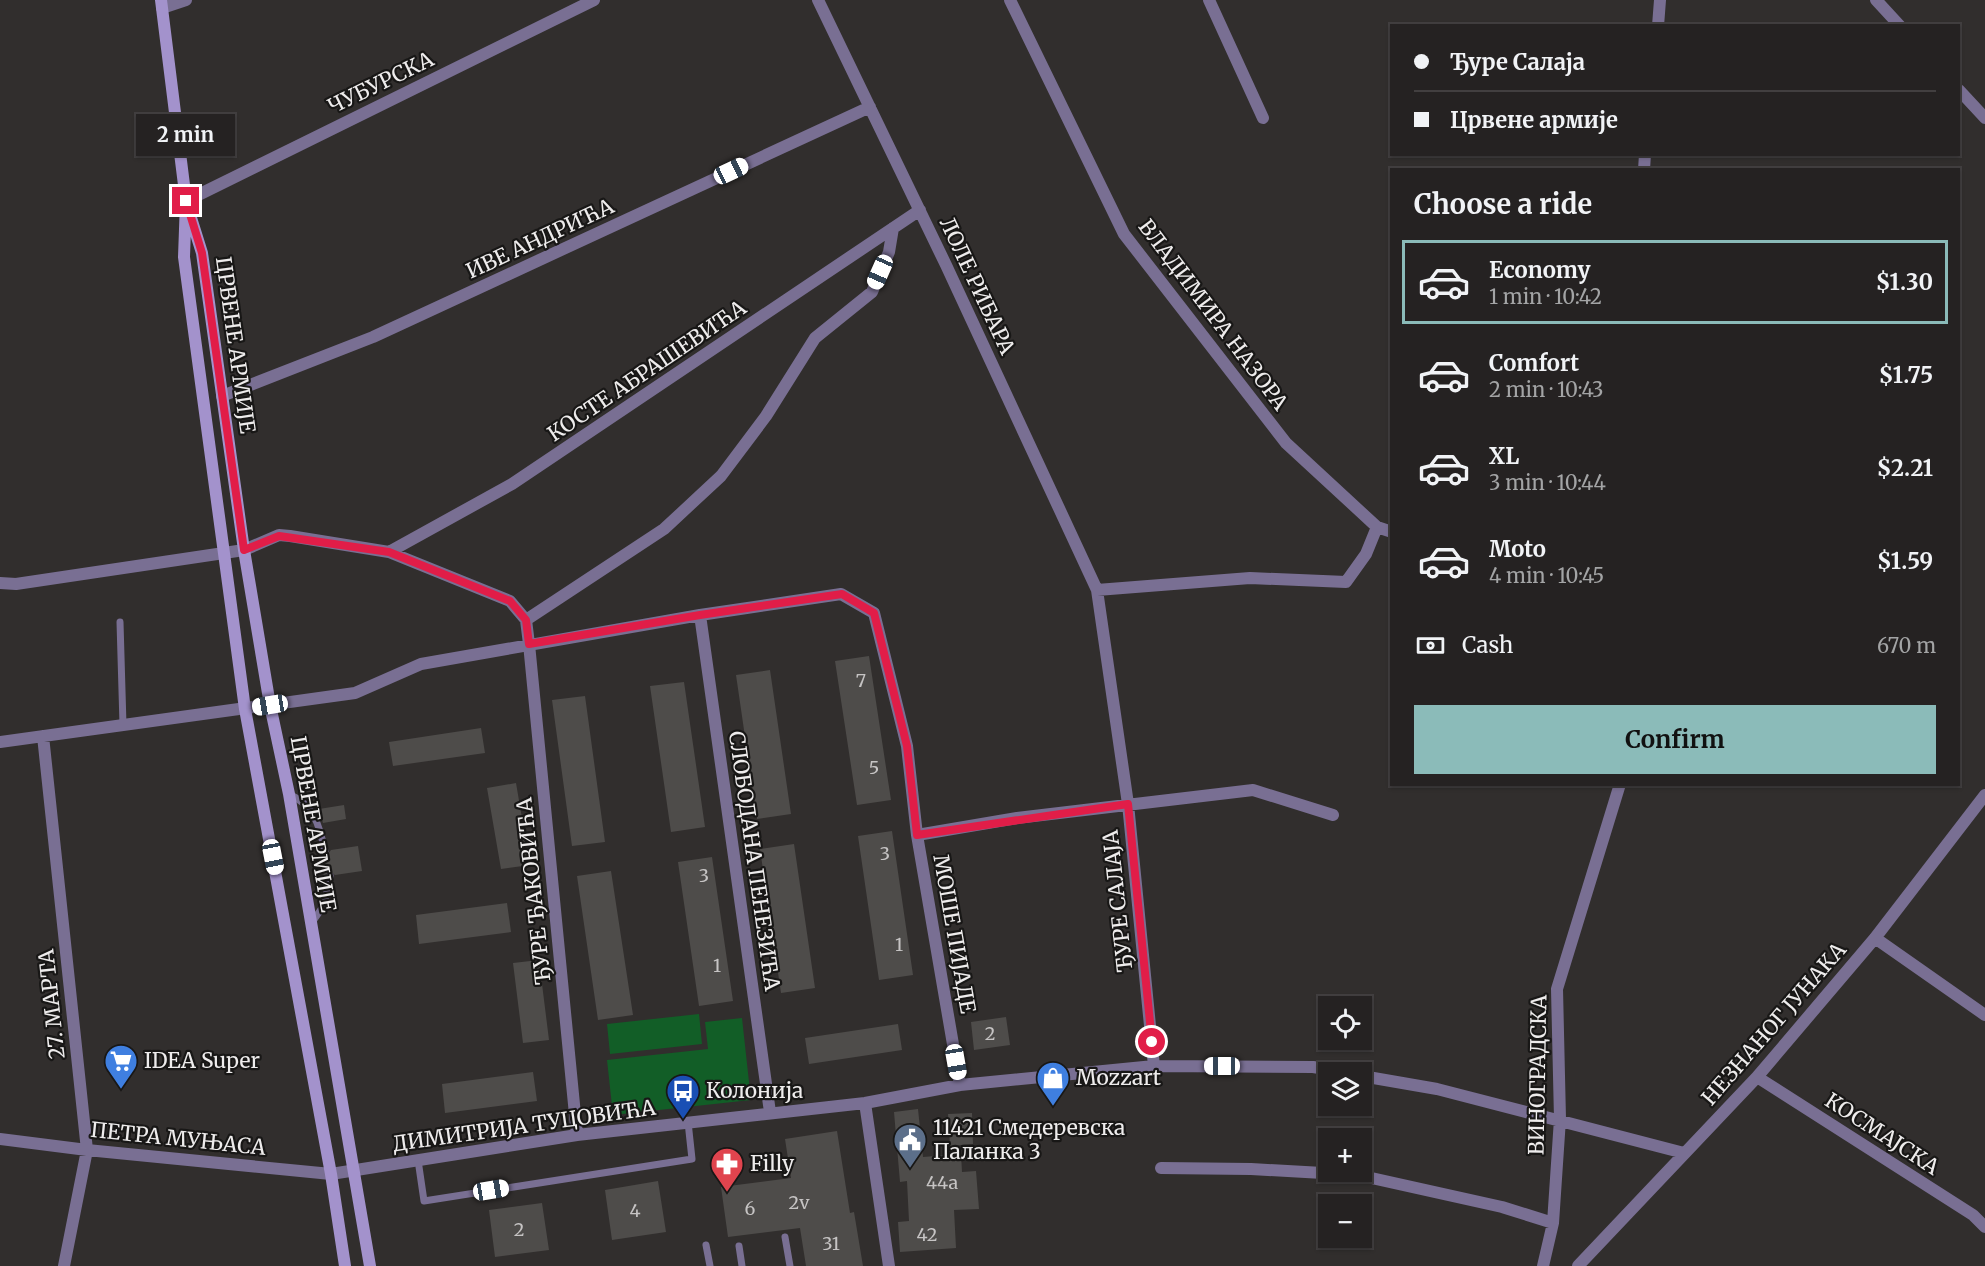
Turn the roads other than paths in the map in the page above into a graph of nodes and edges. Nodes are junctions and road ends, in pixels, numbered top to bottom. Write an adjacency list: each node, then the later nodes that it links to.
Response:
1 (186, 0): 8 (street)
2 (594, 0): 15 (street, ЧУБУРСКА)
3 (818, 0): 12 (street, ЛОЛЕ РИБАРА)
4 (1010, 0): 19 (street, ВЛАДИМИРА НАЗОРА)
5 (1209, 0): 13 (street)
6 (1660, 0): 9 (street)
7 (1876, 0): 10 (street)
8 (162, 4): 15 (main road, ЦРВЕНЕ АРМИЈЕ)
9 (1658, 24)
10 (1898, 24)
11 (1960, 91): 14 (street)
12 (870, 107): 16 (street, ЛОЛЕ РИБАРА); 18 (street, ИВЕ АНДРИЋА)
13 (1263, 118)
14 (1985, 118)
15 (186, 201): 18 (main road, ЦРВЕНЕ АРМИЈЕ); 21 (main road, ЦРВЕНЕ АРМИЈЕ)
16 (920, 210): 17 (street, КОСТЕ АБРАШЕВИЋА); 24 (street, ЛОЛЕ РИБАРА)
17 (893, 228): 22 (street, КОСТЕ АБРАШЕВИЋА); 26 (street)
18 (222, 396): 21 (main road, ЦРВЕНЕ АРМИЈЕ)
19 (1377, 527): 20 (street); 24 (street)
20 (1390, 531)
21 (234, 551): 22 (street); 23 (street); 29 (main road, ЦРВЕНЕ АРМИЈЕ); 30 (main road, ЦРВЕНЕ АРМИЈЕ)
22 (389, 552): 26 (street)
23 (0, 583)
24 (1097, 590): 37 (street, ЂУРЕ САЛАЈА)
25 (700, 615): 28 (street); 39 (street, МОШЕ ПИЈАДЕ); 51 (street, СЛОБОДАНА ПЕНЕЗИЋА)
26 (526, 620): 28 (street)
27 (120, 622): 31 (lane)
28 (529, 644): 29 (street); 54 (street, ЂУРЕ ЂАКОВИЋА)
29 (270, 705): 30 (street); 35 (main road, ЦРВЕНЕ АРМИЈЕ)
30 (245, 709): 31 (street); 61 (main road, ЦРВЕНЕ АРМИЈЕ)
31 (123, 725): 32 (street)
32 (43, 736): 33 (street); 56 (street, 27. МАРТА)
33 (0, 742)
34 (1619, 786): 52 (street, ВИНОГРАДСКА)
35 (289, 794): 40 (lane); 42 (main road, ЦРВЕНЕ АРМИЈЕ)
36 (1985, 795): 43 (street, НЕЗНАНОГ ЈУНАКА)
37 (1128, 804): 38 (street); 39 (street); 45 (street, ЂУРЕ САЛАЈА)
38 (1334, 815)
39 (917, 835): 49 (street, МОШЕ ПИЈАДЕ)
40 (325, 851)
41 (330, 876): 42 (lane)
42 (311, 924): 60 (main road, ЦРВЕНЕ АРМИЈЕ)
43 (1875, 938): 44 (street); 47 (street, НЕЗНАНОГ ЈУНАКА)
44 (1985, 1015)
45 (1154, 1066): 46 (street, ДИМИТРИЈА ТУЦОВИЋА); 49 (street, ДИМИТРИЈА ТУЦОВИЋА)
46 (1318, 1068)
47 (1756, 1077): 57 (street, НЕЗНАНОГ ЈУНАКА); 63 (street, КОСМАЈСКА)
48 (1372, 1078): 52 (street)
49 (960, 1085): 50 (street, ДИМИТРИЈА ТУЦОВИЋА)
50 (865, 1103): 51 (street, ДИМИТРИЈА ТУЦОВИЋА); 73 (street)
51 (770, 1112): 53 (street, ДИМИТРИЈА ТУЦОВИЋА)
52 (1560, 1119): 57 (street); 62 (street, ВИНОГРАДСКА)
53 (688, 1122): 54 (street, ДИМИТРИЈА ТУЦОВИЋА); 58 (lane)
54 (578, 1135): 58 (street, ДИМИТРИЈА ТУЦОВИЋА)
55 (0, 1138): 56 (street, ПЕТРА МУЊАСА)
56 (87, 1150): 61 (street, ПЕТРА МУЊАСА); 67 (street, 27. МАРТА)
57 (1684, 1153): 75 (street, НЕЗНАНОГ ЈУНАКА)
58 (418, 1160): 60 (street, ДИМИТРИЈА ТУЦОВИЋА)
59 (1161, 1168): 62 (street)
60 (353, 1171): 61 (street, ПЕТРА МУЊАСА); 69 (main road, ЦРВЕНЕ АРМИЈЕ)
61 (331, 1174): 68 (main road, ЦРВЕНЕ АРМИЈЕ)
62 (1553, 1223): 74 (street, ВИНОГРАДСКА)
63 (1985, 1227)
64 (785, 1237): 72 (lane)
65 (706, 1245): 70 (lane)
66 (739, 1246): 71 (lane)
67 (64, 1266)
68 (345, 1266)
69 (370, 1266)
70 (710, 1266)
71 (742, 1266)
72 (790, 1266)
73 (889, 1266)
74 (1543, 1266)
75 (1578, 1266)

